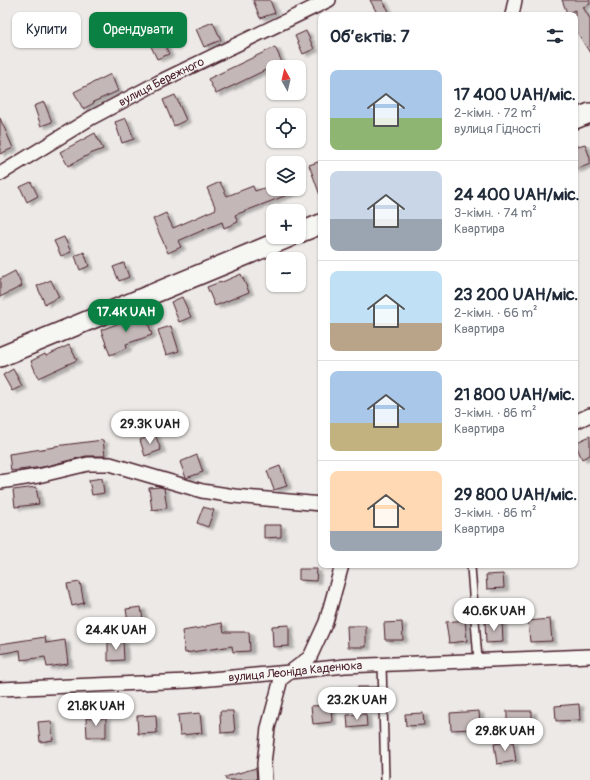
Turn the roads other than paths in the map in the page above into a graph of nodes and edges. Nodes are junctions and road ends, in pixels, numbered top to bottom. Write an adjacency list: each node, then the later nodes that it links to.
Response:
1 (329, 0): 6 (street, вулиця Бережного)
2 (515, 0): 3 (street)
3 (513, 12)
4 (590, 113): 5 (street)
5 (578, 118)
6 (0, 174)
7 (318, 225): 8 (street)
8 (306, 230)
9 (273, 244): 10 (street)
10 (0, 357)
11 (590, 415): 12 (street)
12 (578, 421)
13 (0, 482): 14 (street)
14 (318, 504)
15 (341, 568): 20 (street)
16 (471, 568): 18 (lane)
17 (590, 656): 18 (street, вулиця Леоніда Каденюка)
18 (478, 660): 19 (street, вулиця Леоніда Каденюка)
19 (382, 664): 20 (street, вулиця Леоніда Каденюка); 23 (lane)
20 (290, 672): 21 (street, вулиця Леоніда Каденюка); 22 (street)
21 (0, 689)
22 (265, 780)
23 (385, 780)

